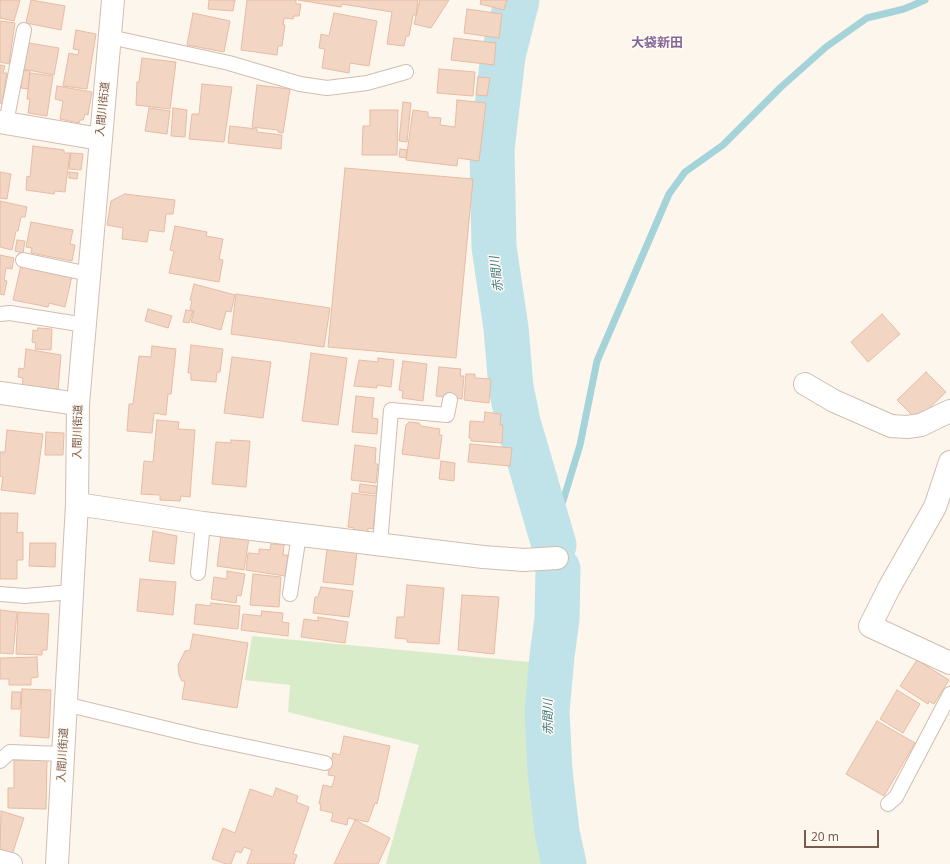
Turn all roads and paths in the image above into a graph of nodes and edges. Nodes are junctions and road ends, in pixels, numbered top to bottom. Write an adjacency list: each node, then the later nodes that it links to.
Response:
1 (113, 0): 3 (street, 入間川街道)
2 (24, 30): 5 (lane)
3 (110, 37): 4 (lane); 6 (street, 入間川街道)
4 (406, 72)
5 (3, 122): 6 (street)
6 (100, 139): 8 (street, 入間川街道)
7 (23, 260): 8 (lane)
8 (88, 274): 10 (street, 入間川街道)
9 (0, 314): 10 (lane)
10 (85, 325): 14 (street, 入間川街道)
11 (805, 384): 15 (street)
12 (0, 393): 14 (street)
13 (450, 400): 20 (lane)
14 (78, 404): 17 (street, 入間川街道)
15 (950, 411)
16 (950, 462): 26 (street)
17 (77, 504): 18 (street); 23 (street, 入間川街道)
18 (203, 523): 19 (street); 22 (lane)
19 (299, 535): 20 (street); 25 (lane)
20 (380, 544): 21 (street)
21 (557, 558)
22 (198, 573)
23 (72, 592): 24 (lane); 28 (street, 入間川街道)
24 (0, 594)
25 (290, 594)
26 (950, 663)
27 (950, 694): 32 (lane)
28 (65, 704): 29 (street, 入間川街道); 31 (lane)
29 (63, 754): 30 (lane); 35 (street, 入間川街道)
30 (0, 761)
31 (325, 763)
32 (888, 804)
33 (0, 861): 34 (street)
34 (11, 864)
35 (57, 864)

